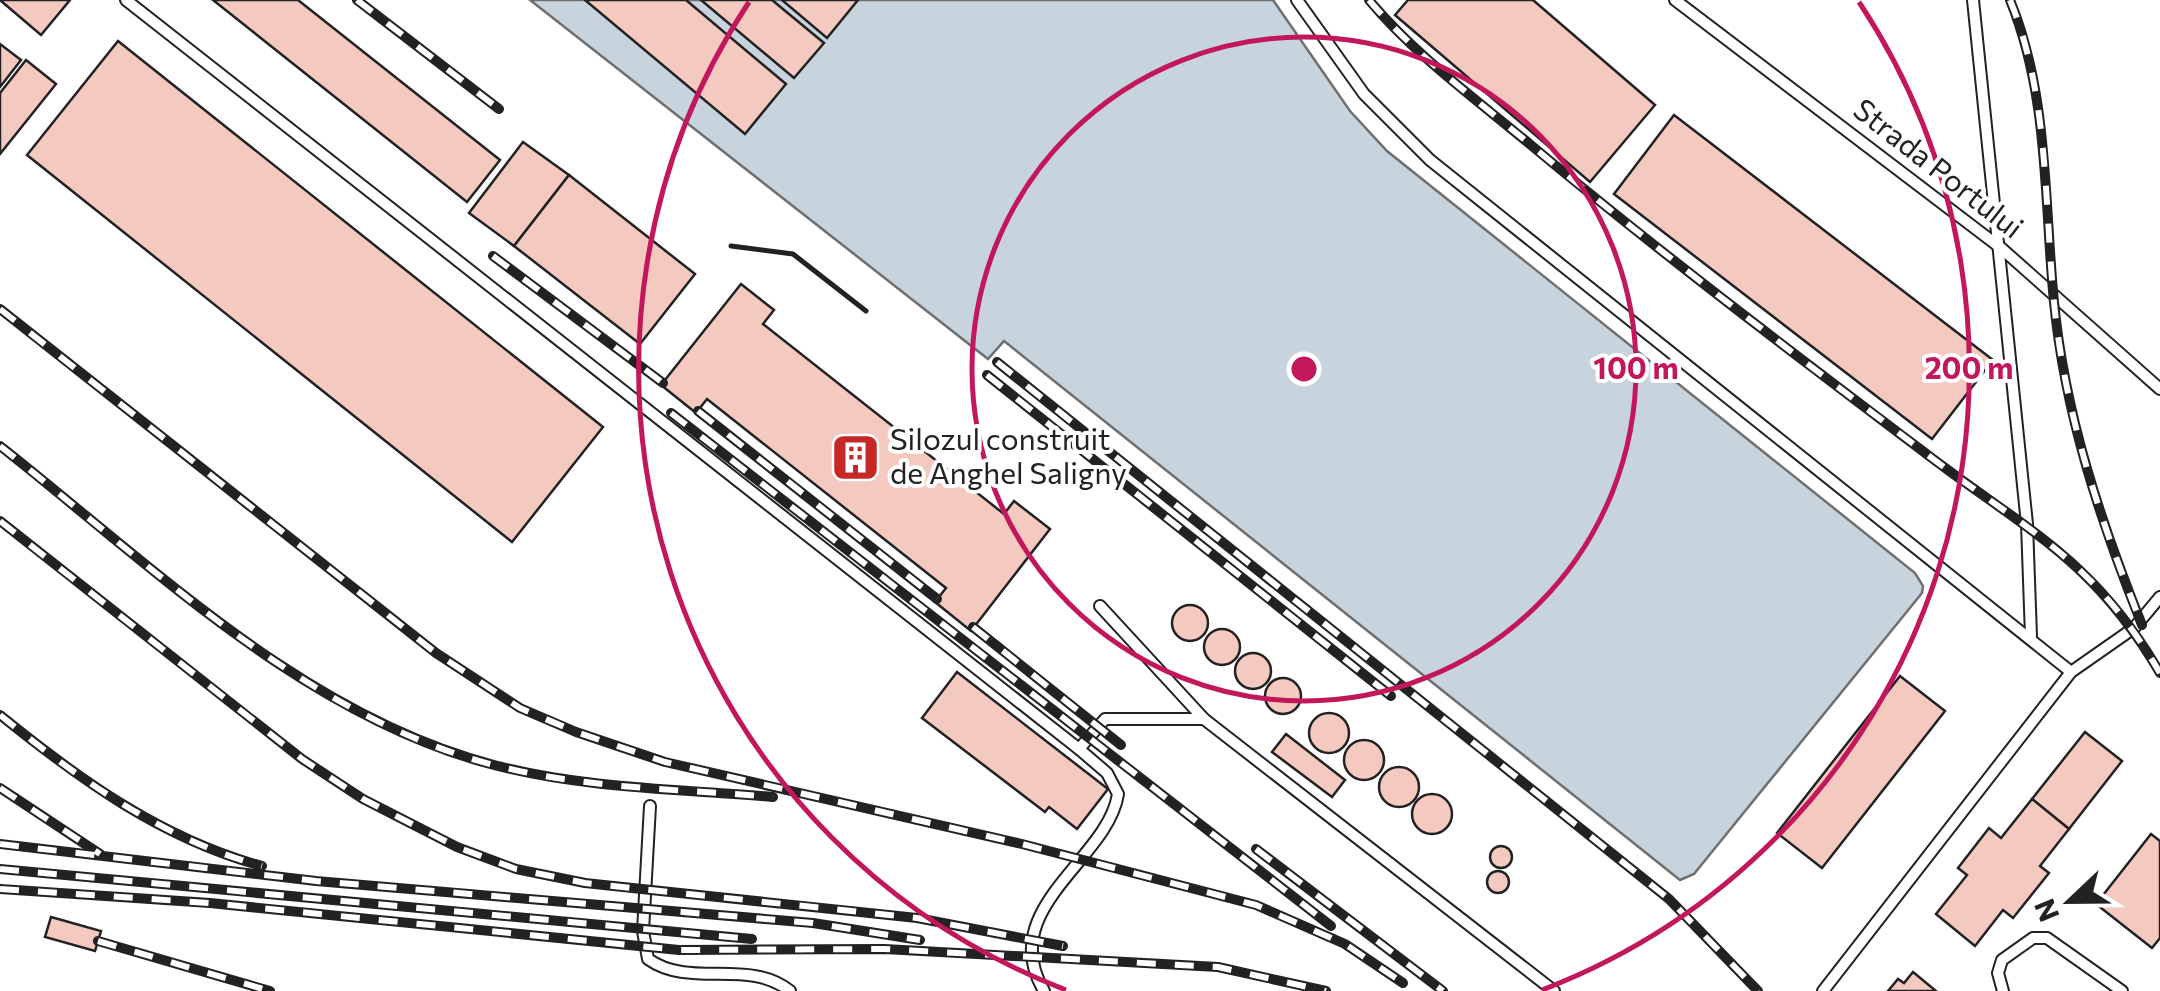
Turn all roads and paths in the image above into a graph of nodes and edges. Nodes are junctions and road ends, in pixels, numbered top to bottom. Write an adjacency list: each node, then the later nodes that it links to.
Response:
1 (126, 0): 13 (lane)
2 (1297, 0): 10 (lane)
3 (1675, 0): 6 (lane, Strada Portului)
4 (1961, 0): 5 (lane)
5 (1974, 5): 6 (lane)
6 (2001, 248): 7 (lane, Strada Portului); 10 (lane)
7 (2160, 389)
8 (2160, 597): 11 (lane)
9 (1100, 606): 12 (lane)
10 (2031, 636): 11 (lane)
11 (2071, 672): 18 (lane)
12 (1204, 718): 13 (lane); 17 (lane)
13 (1080, 750): 16 (lane)
14 (650, 806): 15 (lane)
15 (790, 991)
16 (1044, 991)
17 (1554, 991)
18 (1823, 991)
19 (2003, 991): 20 (lane)
20 (2122, 991)

